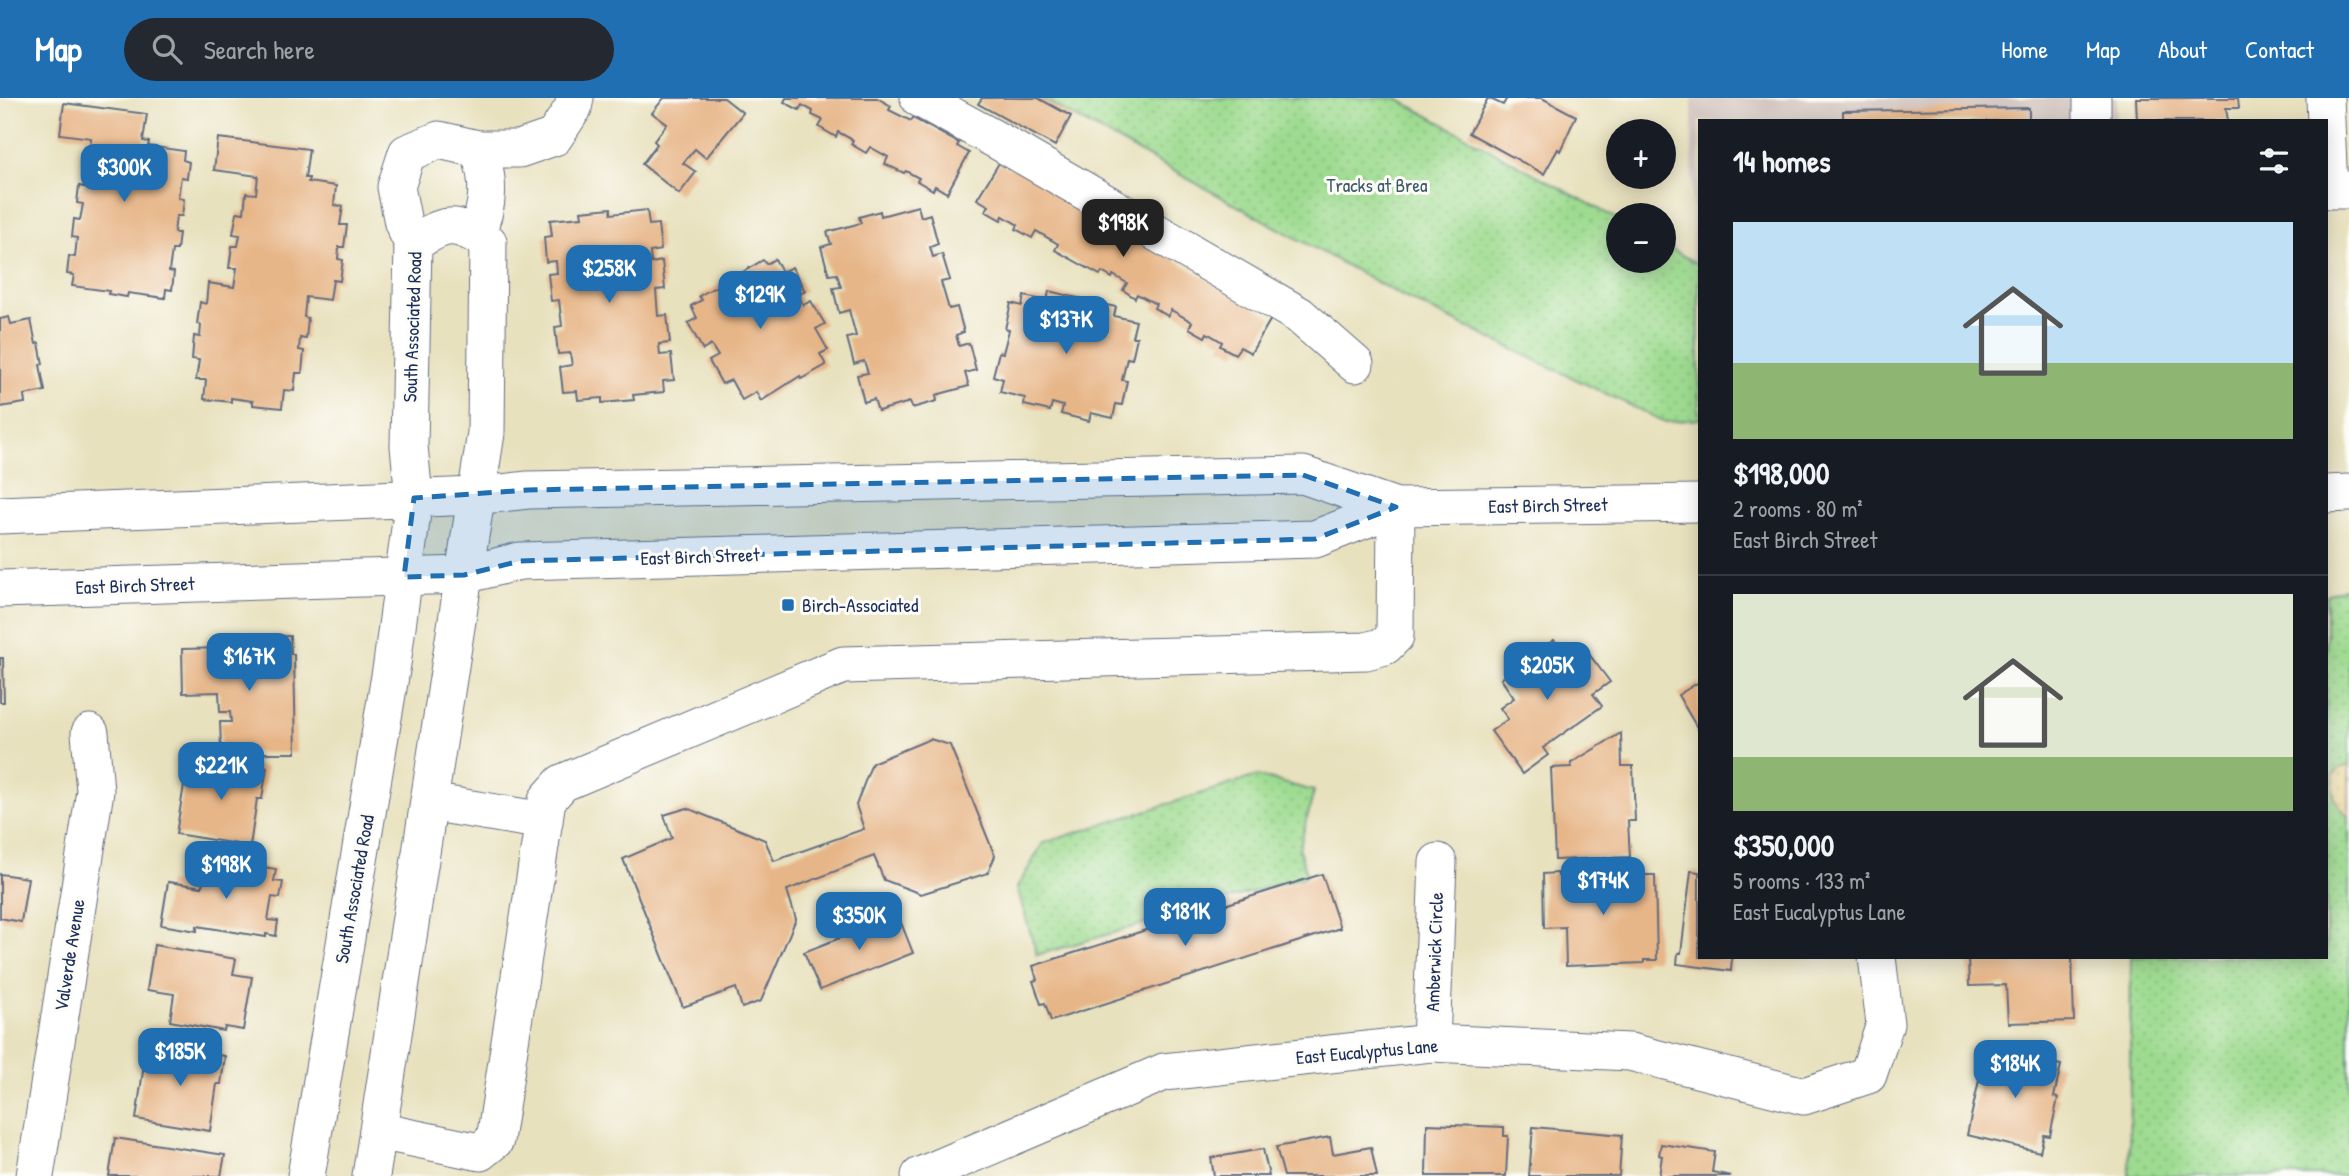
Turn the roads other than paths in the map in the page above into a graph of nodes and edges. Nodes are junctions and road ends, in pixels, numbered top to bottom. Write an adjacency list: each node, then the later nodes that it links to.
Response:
1 (575, 98): 6 (street)
2 (919, 98): 10 (street)
3 (2092, 98): 5 (street)
4 (2325, 98): 7 (street)
5 (2092, 119)
6 (478, 149): 8 (street); 9 (street)
7 (2339, 190)
8 (475, 234): 9 (street, South Associated Road); 13 (street)
9 (413, 244): 14 (street, South Associated Road)
10 (1355, 364)
11 (2349, 493): 12 (street)
12 (2328, 494)
13 (475, 496): 14 (street, East Birch Street); 16 (street, East Birch Street); 18 (street)
14 (414, 498): 17 (street, East Birch Street); 19 (street, South Associated Road)
15 (1698, 503): 16 (street, East Birch Street)
16 (1396, 507): 18 (street, East Birch Street); 23 (street)
17 (0, 515)
18 (464, 575): 19 (street, East Birch Street); 22 (street)
19 (404, 577): 20 (street, East Birch Street); 29 (street, South Associated Road)
20 (0, 589)
21 (90, 733): 28 (street, Valverde Avenue)
22 (429, 802): 23 (street); 27 (street)
23 (544, 821): 27 (street)
24 (1438, 862): 26 (street, Amberwick Circle)
25 (1877, 959): 26 (street, East Eucalyptus Lane)
26 (1431, 1043): 31 (street, East Eucalyptus Lane)
27 (378, 1131): 30 (street)
28 (35, 1176)
29 (306, 1176)
30 (371, 1176)
31 (920, 1176)

